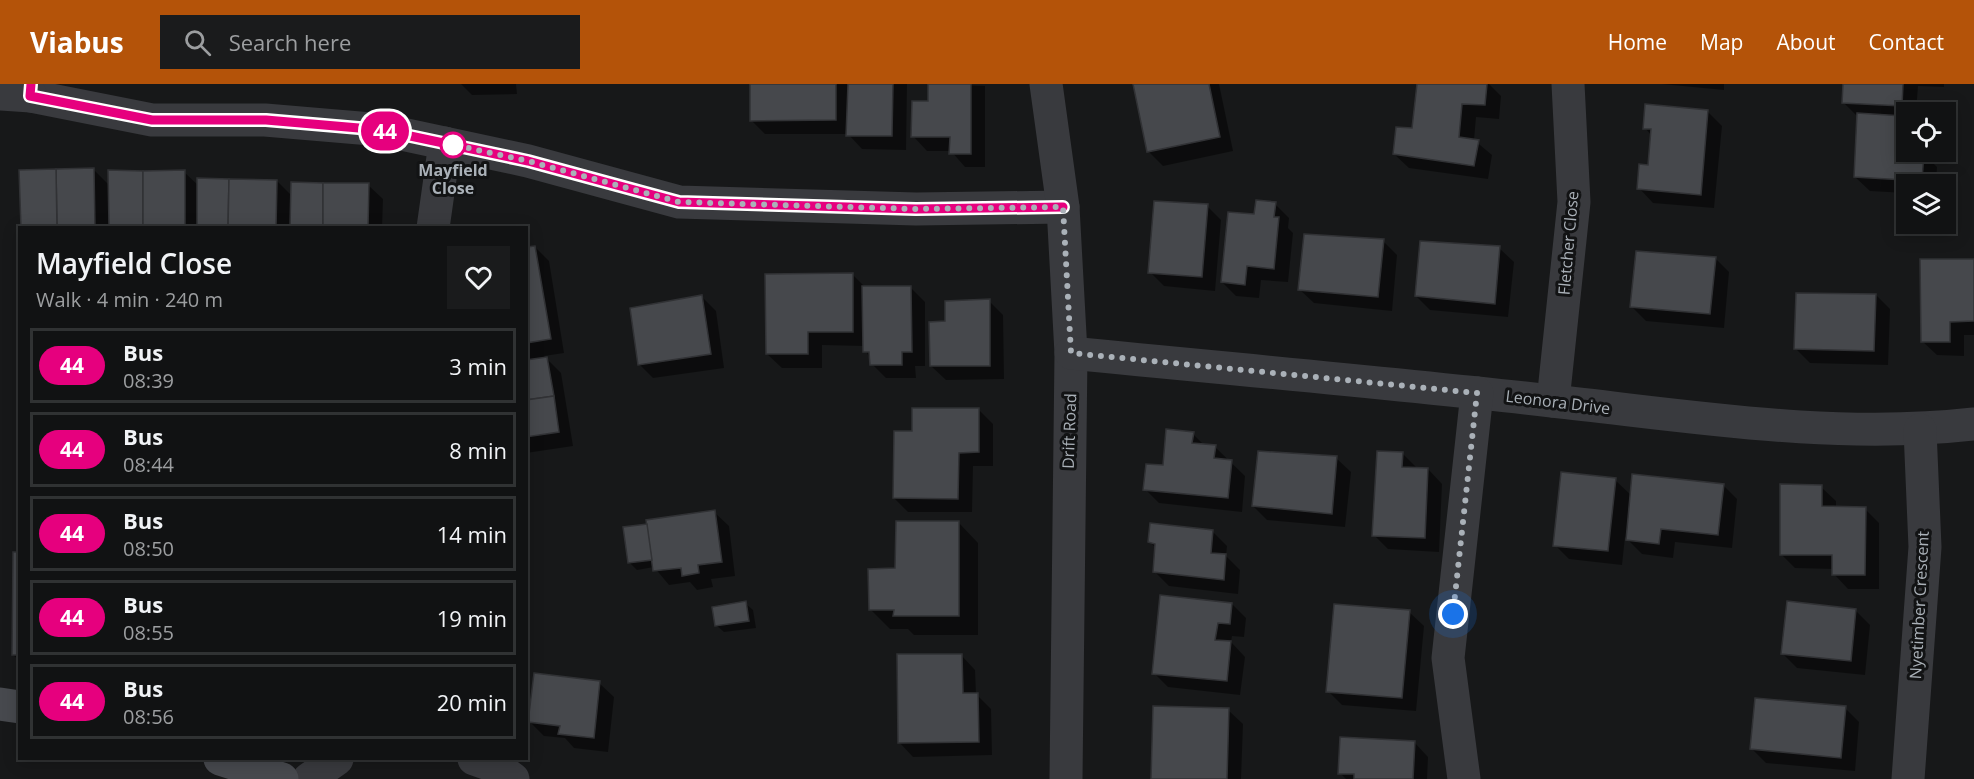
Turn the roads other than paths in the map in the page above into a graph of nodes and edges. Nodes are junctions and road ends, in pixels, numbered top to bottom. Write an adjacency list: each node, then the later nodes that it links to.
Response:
1 (1046, 84): 5 (street, Drift Road)
2 (1568, 84): 9 (street, Fletcher Close)
3 (20, 91): 4 (street)
4 (445, 143): 5 (street); 6 (street)
5 (1063, 207): 7 (street, Drift Road)
6 (433, 226)
7 (1071, 353): 8 (street, Leonora Drive); 20 (street, Drift Road)
8 (1477, 393): 9 (street, Leonora Drive); 21 (street)
9 (1553, 401): 11 (street, Leonora Drive)
10 (1974, 424): 11 (street, Leonora Drive)
11 (1920, 430): 22 (street, Nyetimber Crescent)
12 (0, 704): 13 (street)
13 (18, 707)
14 (223, 760): 17 (street)
15 (336, 760): 18 (street)
16 (477, 760): 19 (street)
17 (282, 779)
18 (309, 779)
19 (513, 779)
20 (1066, 779)
21 (1464, 779)
22 (1908, 779)

